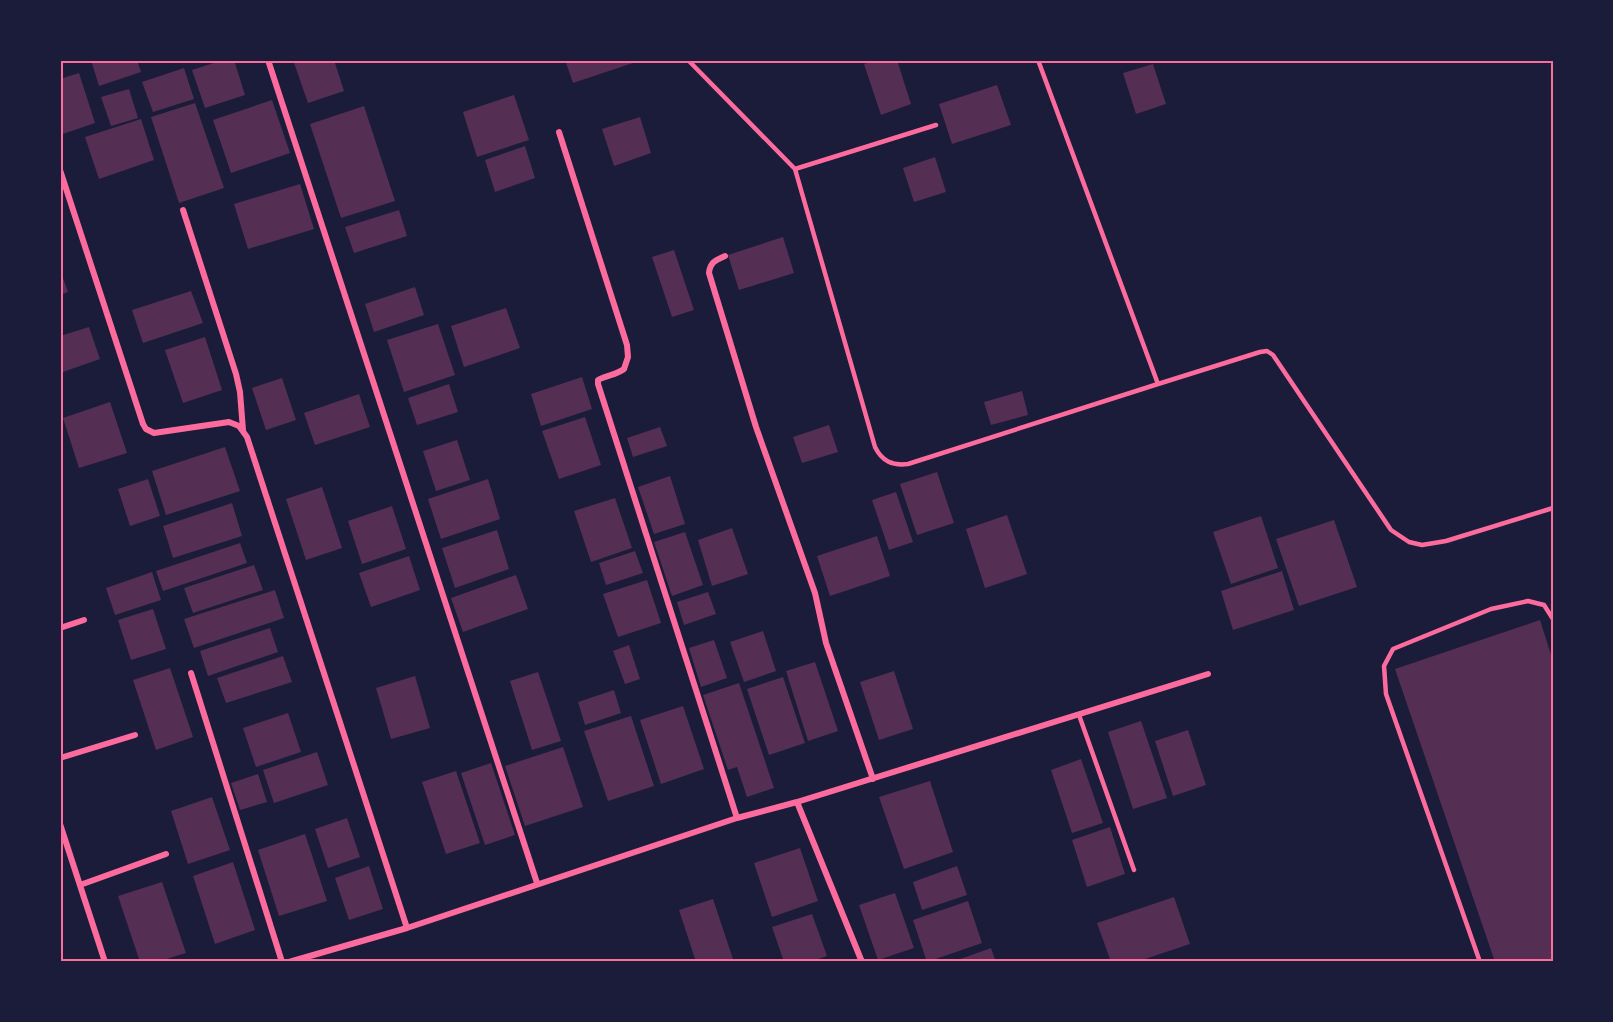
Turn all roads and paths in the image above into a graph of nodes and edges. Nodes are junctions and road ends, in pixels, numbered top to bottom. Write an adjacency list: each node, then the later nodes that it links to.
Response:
1 (268, 60): 27 (street)
2 (688, 60): 6 (lane)
3 (1038, 60): 10 (lane)
4 (936, 125): 6 (lane)
5 (559, 132): 23 (street)
6 (795, 169): 10 (lane)
7 (60, 170): 11 (street)
8 (183, 210): 11 (street)
9 (725, 256): 21 (street)
10 (1158, 384): 12 (lane)
11 (243, 431): 29 (street)
12 (1553, 508)
13 (1553, 619): 34 (lane)
14 (84, 621): 15 (street)
15 (60, 628)
16 (191, 673): 31 (street)
17 (1208, 674): 18 (street)
18 (1079, 715): 21 (street); 26 (lane)
19 (135, 735): 20 (street)
20 (60, 758)
21 (873, 779): 22 (street)
22 (797, 802): 23 (street); 33 (street)
23 (737, 818): 27 (street)
24 (60, 824): 28 (street)
25 (165, 854): 28 (street)
26 (1134, 870)
27 (537, 883): 29 (street)
28 (80, 885): 30 (street)
29 (406, 928): 32 (street)
30 (105, 962)
31 (282, 962)
32 (289, 962)
33 (862, 962)
34 (1480, 962)

